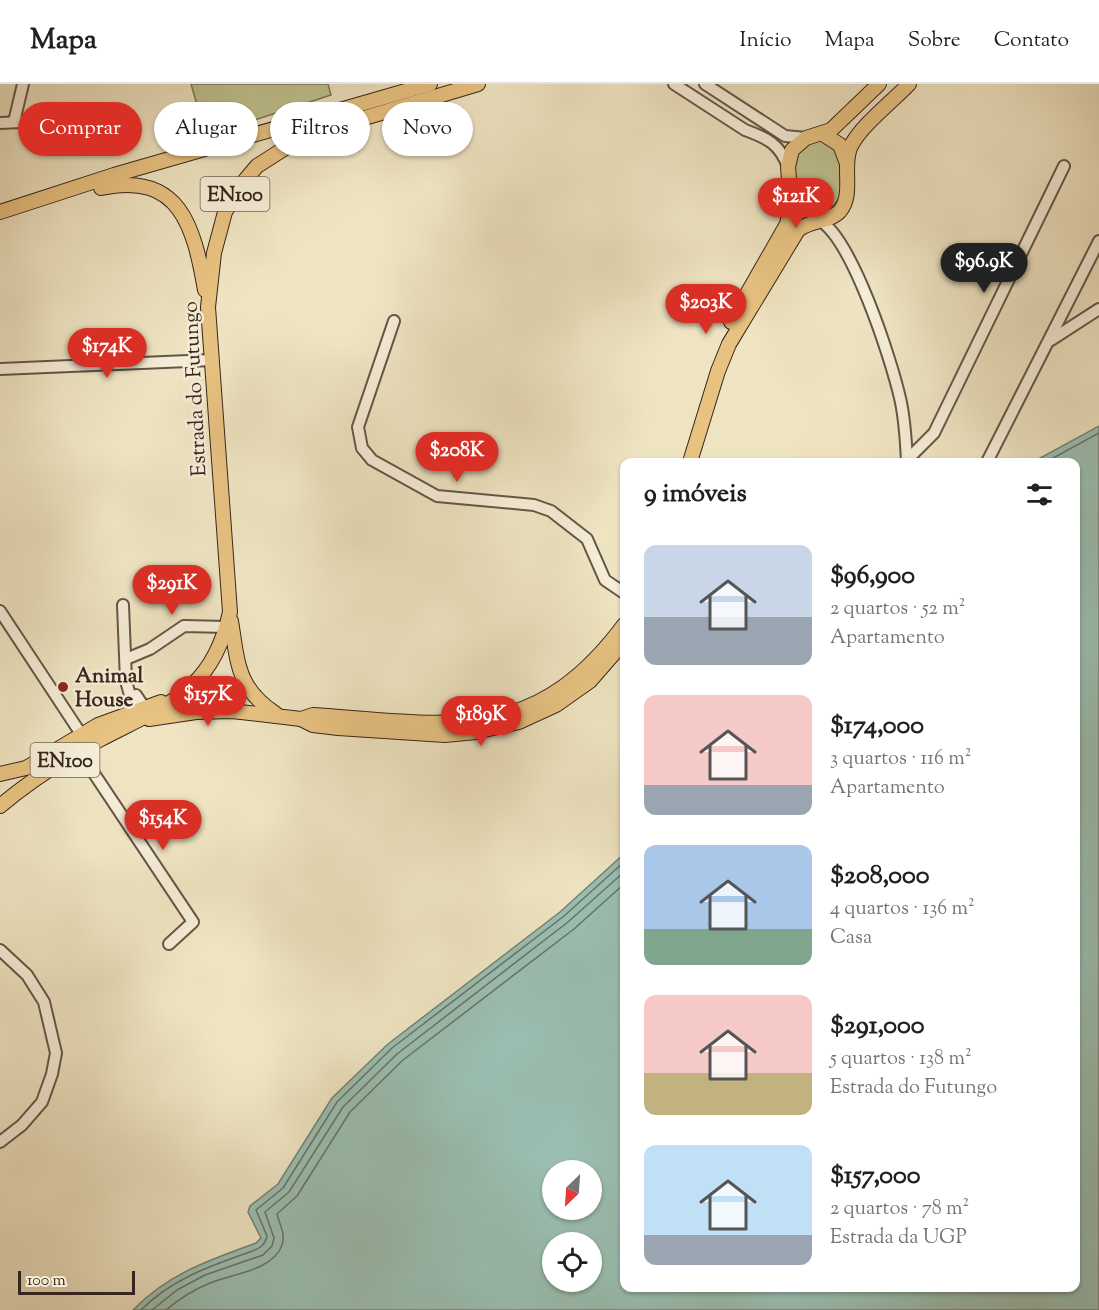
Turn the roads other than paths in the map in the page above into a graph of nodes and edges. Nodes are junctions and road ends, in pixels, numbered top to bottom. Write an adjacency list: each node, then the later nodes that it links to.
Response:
1 (23, 84): 8 (street)
2 (430, 84): 16 (main road, EN100)
3 (478, 84): 23 (main road, Estrada do Futungo / EN100)
4 (674, 84): 15 (street)
5 (705, 84): 12 (street)
6 (879, 84): 11 (main road)
7 (909, 84): 13 (main road)
8 (14, 122): 9 (street); 10 (street)
9 (18, 122)
10 (0, 123)
11 (823, 134): 12 (main road); 13 (main road)
12 (807, 138): 15 (main road)
13 (846, 161): 18 (main road)
14 (1064, 166): 30 (street)
15 (788, 167): 17 (main road)
16 (37, 201): 19 (main road, EN100); 23 (main road)
17 (791, 204): 20 (main road); 31 (main road)
18 (840, 210): 20 (main road); 21 (street)
19 (0, 212)
20 (819, 220): 21 (street); 32 (main road)
21 (838, 236): 29 (street)
22 (1099, 241): 26 (street)
23 (208, 307): 27 (main road, Estrada do Futungo / EN100)
24 (1099, 309): 26 (street)
25 (394, 321): 36 (street)
26 (1050, 341): 35 (street)
27 (212, 360): 28 (street); 39 (main road, Estrada do Futungo / EN100)
28 (0, 369)
29 (906, 429): 30 (street); 33 (street)
30 (930, 438): 34 (street)
31 (682, 458)
32 (691, 458)
33 (908, 458)
34 (910, 458)
35 (989, 458)
36 (620, 589)
37 (123, 605): 43 (street)
38 (0, 611): 48 (street)
39 (230, 612): 40 (main road, Estrada do Futungo / EN100); 46 (main road)
40 (227, 627): 43 (street); 45 (main road, Estrada do Futungo / EN100)
41 (620, 630): 47 (main road)
42 (620, 647): 47 (main road)
43 (126, 659): 44 (street)
44 (131, 689): 45 (street); 45 (street)
45 (138, 713): 46 (main road); 48 (main road, Estrada do Futungo / EN100); 49 (main road, Estrada do Futungo / EN100)
46 (278, 716): 47 (main road)
47 (301, 719)
48 (81, 734): 50 (main road, Estrada do Futungo)
49 (79, 751): 51 (main road, Estrada do Futungo / EN100); 52 (street)
50 (0, 774)
51 (0, 806)
52 (169, 944)
53 (0, 950): 54 (street)
54 (0, 1142)

